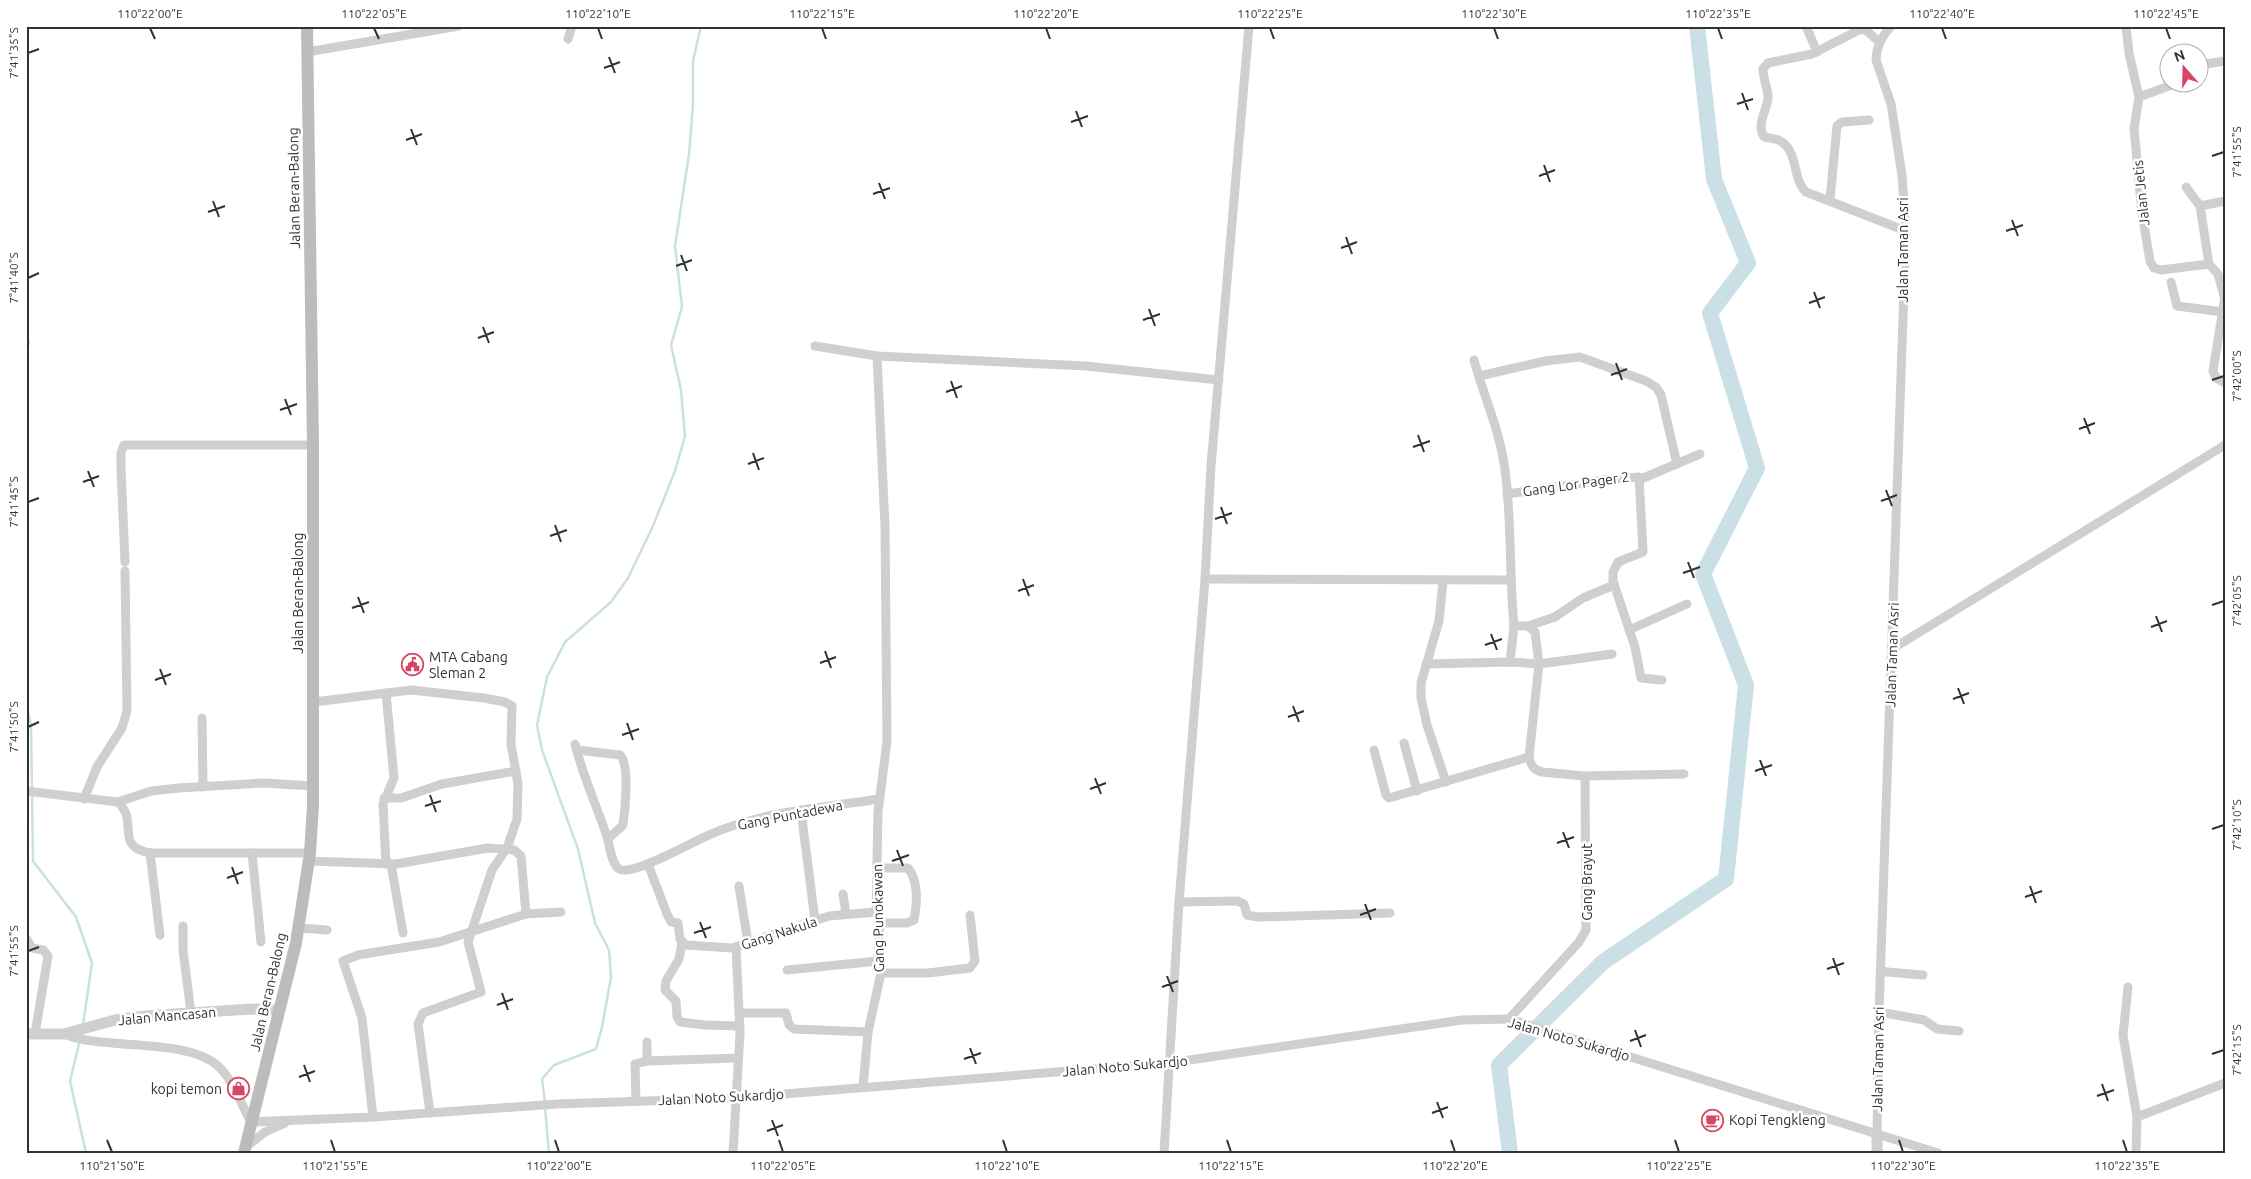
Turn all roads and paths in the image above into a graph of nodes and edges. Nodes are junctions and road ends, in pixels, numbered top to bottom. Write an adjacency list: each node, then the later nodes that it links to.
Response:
1 (307, 26): 10 (main road, Jalan Beran-Balong)
2 (459, 26): 10 (street)
3 (572, 26): 8 (street)
4 (1250, 26): 30 (street)
5 (1806, 26): 11 (street)
6 (2126, 26): 15 (street, Jalan Jetis)
7 (1886, 28): 9 (street)
8 (568, 39)
9 (1880, 42): 11 (street); 21 (street, Jalan Taman Asri)
10 (307, 52): 32 (main road, Jalan Beran-Balong)
11 (1817, 52): 18 (street)
12 (2225, 61): 13 (street)
13 (2208, 64)
14 (2158, 90): 15 (street)
15 (2139, 97): 22 (street, Jalan Jetis)
16 (1869, 120): 18 (street)
17 (2186, 187): 20 (street)
18 (1830, 199): 21 (street)
19 (2225, 201): 20 (street)
20 (2200, 206): 22 (street)
21 (1906, 231): 46 (street, Jalan Taman Asri)
22 (2209, 264): 24 (street)
23 (2171, 282): 25 (street)
24 (2224, 296): 25 (street)
25 (2222, 312): 31 (street)
26 (815, 346): 27 (street)
27 (877, 356): 30 (street); 68 (street, Gang Punokawan)
28 (1474, 360): 29 (street)
29 (1479, 376): 35 (street); 37 (street)
30 (1220, 380): 38 (street)
31 (2225, 383)
32 (313, 445): 53 (main road, Jalan Beran-Balong); 67 (street)
33 (2225, 445): 46 (street)
34 (1700, 454): 35 (street)
35 (1676, 464): 36 (street)
36 (1641, 479): 37 (street, Gang Lor Pager 2); 41 (street, Gang Lor Pager 2)
37 (1507, 494): 39 (street)
38 (1205, 579): 40 (street); 81 (street)
39 (1510, 580): 40 (street); 43 (street)
40 (1443, 581): 49 (street)
41 (1614, 585): 44 (street); 45 (street)
42 (1687, 604): 45 (street)
43 (1514, 626): 44 (street); 48 (street)
44 (1528, 626): 50 (street)
45 (1630, 630): 51 (street)
46 (1892, 648): 103 (street, Jalan Taman Asri)
47 (1612, 654): 50 (street)
48 (1510, 662): 49 (street); 50 (street)
49 (1426, 664): 61 (street)
50 (1539, 664): 57 (street)
51 (1662, 680)
52 (386, 693): 53 (street); 58 (street); 66 (street)
53 (314, 702): 62 (main road, Jalan Beran-Balong)
54 (202, 718): 63 (street)
55 (1404, 743): 65 (street)
56 (1374, 750): 65 (street)
57 (1528, 757): 60 (street); 61 (street)
58 (516, 771): 66 (street); 72 (street)
59 (1684, 774): 60 (street)
60 (1585, 776): 111 (street, Gang Brayut)
61 (1446, 782): 65 (street)
62 (314, 786): 63 (street); 75 (main road, Jalan Beran-Balong)
63 (203, 787): 69 (street)
64 (26, 791): 67 (street)
65 (1417, 791)
66 (384, 798): 76 (street)
67 (84, 799): 69 (street)
68 (879, 799): 70 (street, Gang Puntadewa); 78 (street, Gang Punokawan)
69 (118, 802): 73 (street)
70 (801, 811): 77 (street, Gang Puntadewa); 88 (street)
71 (608, 839): 71 (street); 77 (street, Gang Puntadewa)
72 (507, 848): 76 (street); 85 (street); 94 (street)
73 (150, 853): 74 (street); 95 (street)
74 (252, 853): 75 (street); 97 (street)
75 (309, 857): 76 (street); 91 (main road, Jalan Beran-Balong)
76 (388, 864): 93 (street)
77 (648, 864): 98 (street)
78 (877, 868): 83 (street, Gang Punokawan); 89 (street)
79 (739, 886): 99 (street)
80 (842, 894): 86 (street)
81 (1179, 902): 84 (street); 120 (street)
82 (561, 912): 85 (street)
83 (876, 912): 86 (street, Gang Nakula); 89 (street, Gang Punokawan)
84 (1390, 913)
85 (526, 914): 94 (street)
86 (846, 914): 88 (street, Gang Nakula)
87 (970, 915): 104 (street)
88 (815, 920): 99 (street, Gang Nakula)
89 (880, 924): 101 (street, Gang Punokawan)
90 (183, 926): 109 (street)
91 (299, 928): 92 (street); 107 (main road, Jalan Beran-Balong)
92 (328, 930)
93 (403, 933)
94 (471, 934): 125 (street); 126 (street)
95 (160, 935)
96 (26, 938): 115 (street)
97 (261, 942)
98 (682, 943): 100 (street, Gang Nakula); 112 (street)
99 (748, 943): 100 (street, Gang Nakula)
100 (736, 947): 110 (street)
101 (878, 961): 102 (street); 104 (street, Gang Punokawan)
102 (787, 970)
103 (1880, 970): 105 (street); 108 (street, Jalan Taman Asri)
104 (881, 973): 114 (street, Gang Punokawan)
105 (1923, 975)
106 (2128, 987): 127 (street)
107 (280, 1010): 109 (street, Jalan Mancasan); 129 (main road, Jalan Beran-Balong)
108 (1879, 1012): 113 (street); 130 (street, Jalan Taman Asri)
109 (191, 1013): 116 (street, Jalan Mancasan)
110 (740, 1013): 112 (street); 114 (street)
111 (1509, 1020): 120 (street, Jalan Noto Sukardjo); 130 (street, Jalan Noto Sukardjo)
112 (740, 1026): 118 (street)
113 (1959, 1031)
114 (868, 1032): 122 (street, Gang Punokawan)
115 (31, 1034): 116 (street, Jalan Mancasan)
116 (64, 1034): 129 (street)
117 (647, 1042): 119 (street)
118 (738, 1058): 119 (street); 123 (street)
119 (647, 1062): 124 (street)
120 (1169, 1063): 122 (street, Jalan Noto Sukardjo); 133 (street)
121 (2225, 1083): 127 (street)
122 (863, 1086): 123 (street, Jalan Noto Sukardjo)
123 (735, 1098): 124 (street, Jalan Noto Sukardjo); 132 (street)
124 (636, 1101): 125 (street, Jalan Noto Sukardjo)
125 (430, 1113): 126 (street, Jalan Noto Sukardjo)
126 (373, 1117): 128 (street, Jalan Noto Sukardjo)
127 (2137, 1118): 136 (street)
128 (290, 1121): 129 (street, Jalan Noto Sukardjo); 131 (street, Jalan Noto Sukardjo)
129 (251, 1122): 131 (main road, Jalan Beran-Balong)
130 (1877, 1135): 134 (street); 135 (street, Jalan Noto Sukardjo)
131 (245, 1150)
132 (734, 1153)
133 (1164, 1153)
134 (1876, 1153)
135 (1938, 1153)
136 (2136, 1153)

